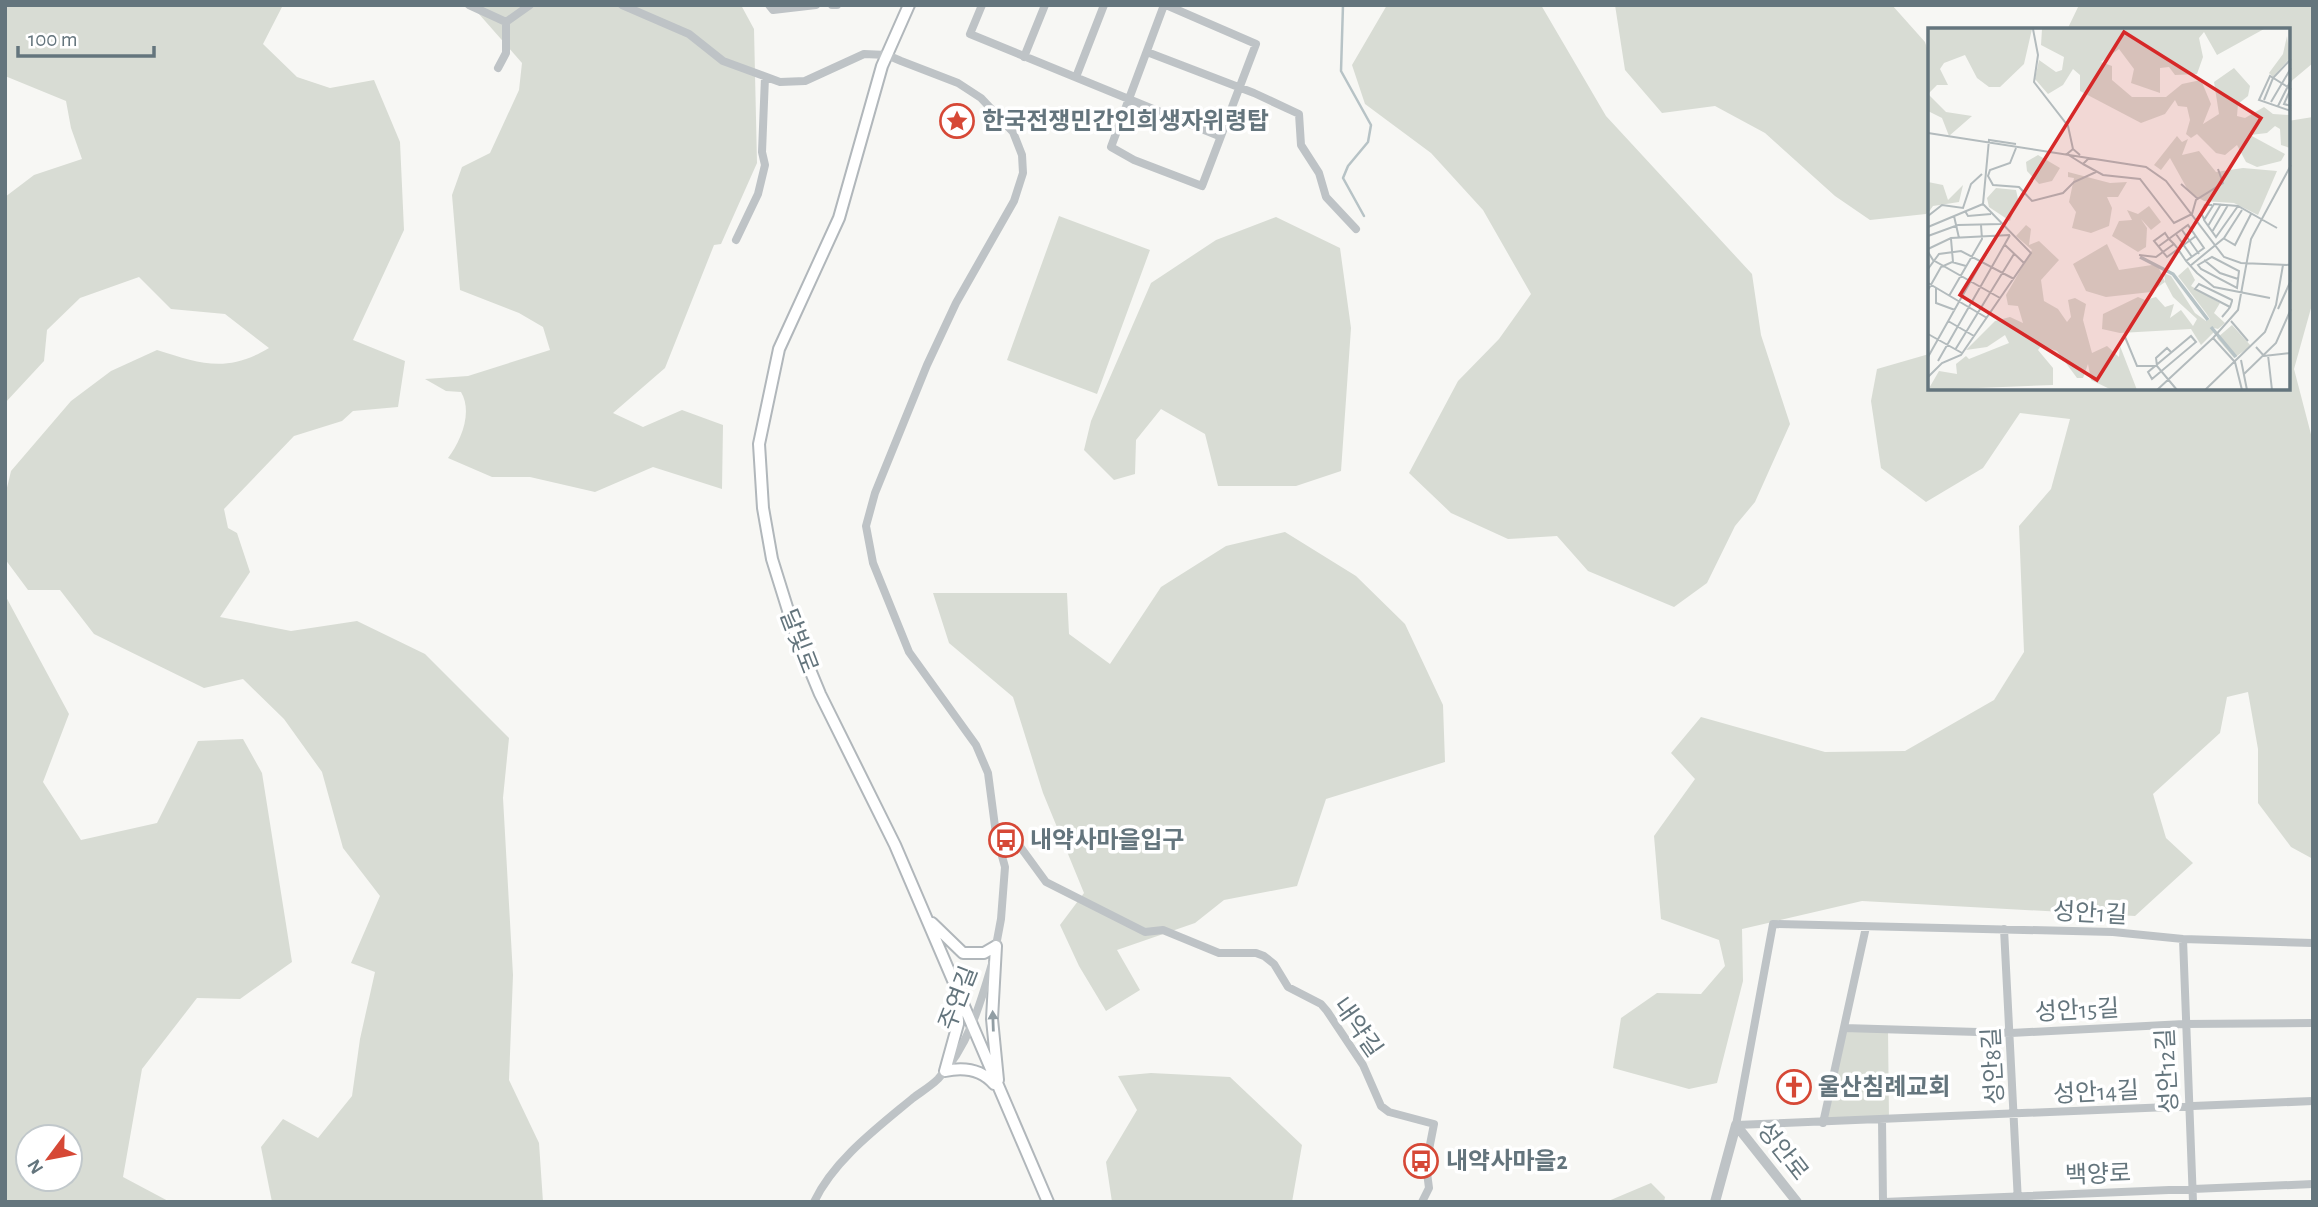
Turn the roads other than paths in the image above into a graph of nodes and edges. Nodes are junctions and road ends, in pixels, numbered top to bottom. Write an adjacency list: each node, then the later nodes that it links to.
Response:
1 (469, 5): 11 (street)
2 (530, 5): 11 (street)
3 (622, 5): 16 (street)
4 (769, 5): 5 (street)
5 (816, 5)
6 (909, 5): 13 (main road, 달빛로)
7 (982, 5): 14 (street)
8 (1045, 5): 14 (street)
9 (1104, 5): 17 (street)
10 (1165, 5): 12 (street); 18 (street)
11 (506, 22): 15 (street)
12 (1147, 52): 18 (street); 19 (street)
13 (887, 55): 16 (street); 23 (street); 24 (main road, 달빛로)
14 (1024, 57): 17 (street)
15 (498, 68)
16 (765, 77): 22 (street)
17 (1076, 77): 19 (street)
18 (1239, 88): 20 (street); 21 (street)
19 (1131, 98): 20 (street); 20 (street)
20 (1219, 136)
21 (1356, 229)
22 (736, 240)
23 (996, 834): 29 (street, 주연길); 49 (street, 내약길)
24 (923, 910): 29 (main road); 30 (main road, 달빛로)
25 (1866, 927): 26 (street, 성안1길); 34 (street); 43 (street, 성안1길)
26 (2004, 929): 27 (street, 성안1길); 35 (street, 성안8길)
27 (2183, 939): 28 (street, 성안1길); 32 (street, 성안12길)
28 (2313, 943)
29 (996, 946): 33 (street, 주연길); 37 (main road, one-way to 29)
30 (956, 989): 33 (main road, 달빛로); 36 (main road)
31 (2313, 1023): 32 (street, 성안15길)
32 (2184, 1024): 35 (street, 성안15길); 39 (street, 성안12길)
33 (972, 1028): 36 (street, 주연길); 37 (main road, 달빛로)
34 (1844, 1028): 35 (street, 성안15길); 42 (street)
35 (2011, 1033): 40 (street, 성안8길)
36 (945, 1070): 37 (main road); 47 (street, 주연길)
37 (999, 1089): 48 (main road, 달빛로)
38 (2313, 1101): 39 (street, 성안14길)
39 (2188, 1107): 40 (street, 성안14길); 45 (street, 성안12길)
40 (2015, 1115): 41 (street, 성안14길); 46 (street, 성안8길)
41 (1882, 1120): 42 (street, 성안14길); 52 (street)
42 (1824, 1123): 43 (street, 성안14길)
43 (1736, 1125): 50 (street); 51 (street, 성안로)
44 (2313, 1184): 45 (street, 백양로)
45 (2193, 1191): 46 (street, 백양로); 53 (street, 성안12길)
46 (2018, 1199): 52 (street, 백양로)
47 (814, 1202)
48 (1048, 1202)
49 (1422, 1202)
50 (1715, 1202)
51 (1797, 1202)
52 (1884, 1202)
53 (2193, 1202)

